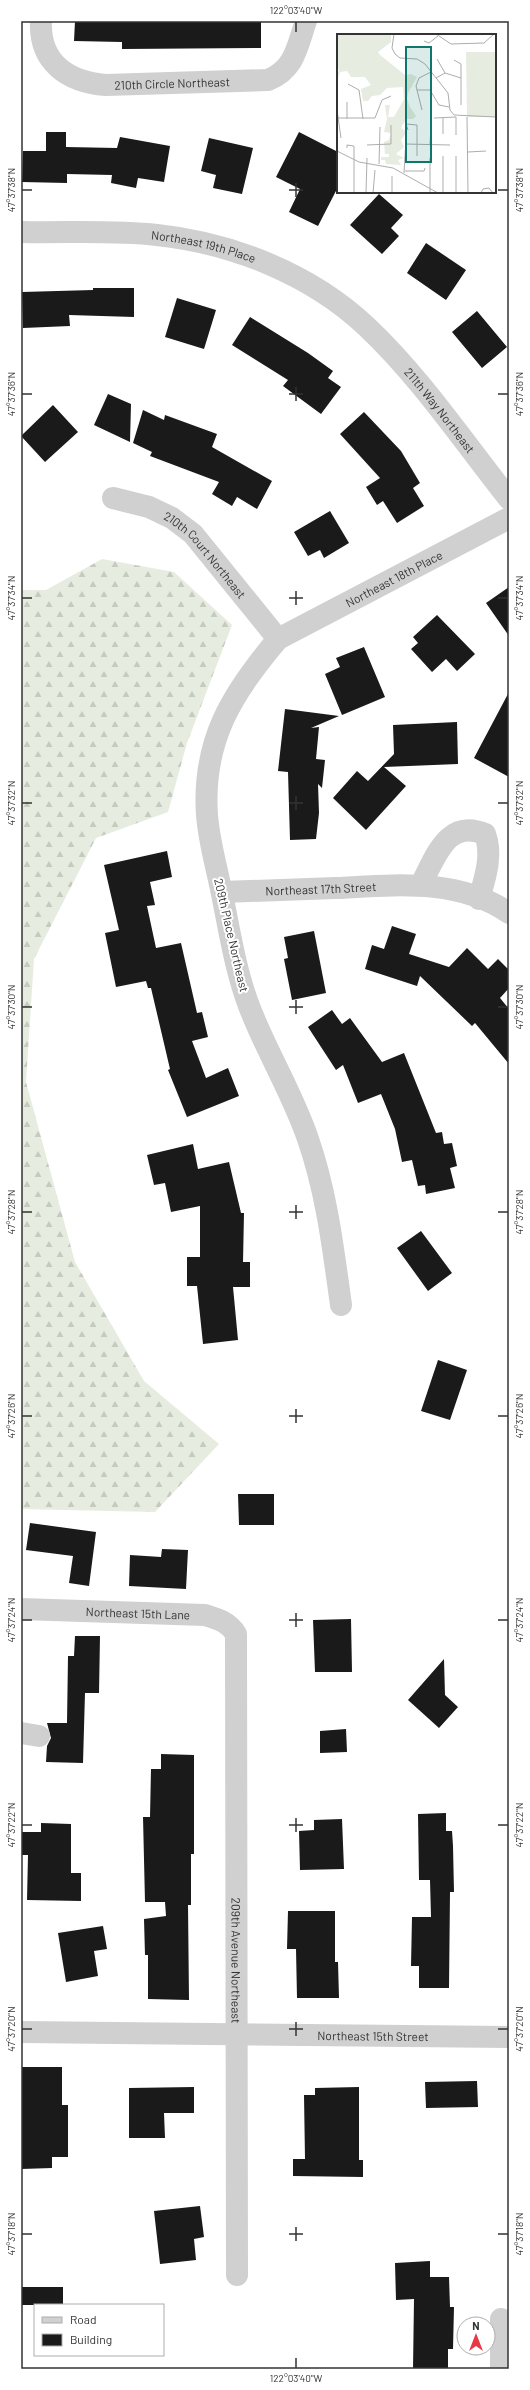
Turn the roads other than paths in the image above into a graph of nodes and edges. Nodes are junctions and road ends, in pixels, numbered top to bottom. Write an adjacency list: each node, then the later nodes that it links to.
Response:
1 (41, 21): 2 (street, 210th Circle Northeast)
2 (306, 21)
3 (21, 232): 4 (street, Northeast 19th Place)
4 (366, 326): 6 (street, 211th Way Northeast)
5 (113, 498): 8 (street, 210th Court Northeast)
6 (509, 499)
7 (509, 518): 8 (street, Northeast 18th Place)
8 (278, 639): 10 (street, 209th Place Northeast)
9 (421, 884): 10 (street, Northeast 17th Street); 11 (street, Northeast 17th Street); 11 (street)
10 (222, 892): 13 (street, 209th Place Northeast)
11 (479, 899): 12 (street, Northeast 17th Street)
12 (509, 913)
13 (341, 1305)
14 (21, 1609): 15 (street, Northeast 15th Lane)
15 (238, 1646): 17 (street, 209th Avenue Northeast)
16 (21, 2032): 17 (street, Northeast 15th Street)
17 (237, 2033): 18 (street, Northeast 15th Street); 19 (street, 209th Avenue Northeast)
18 (509, 2037)
19 (237, 2275)
20 (501, 2319): 21 (street)
21 (501, 2369)

